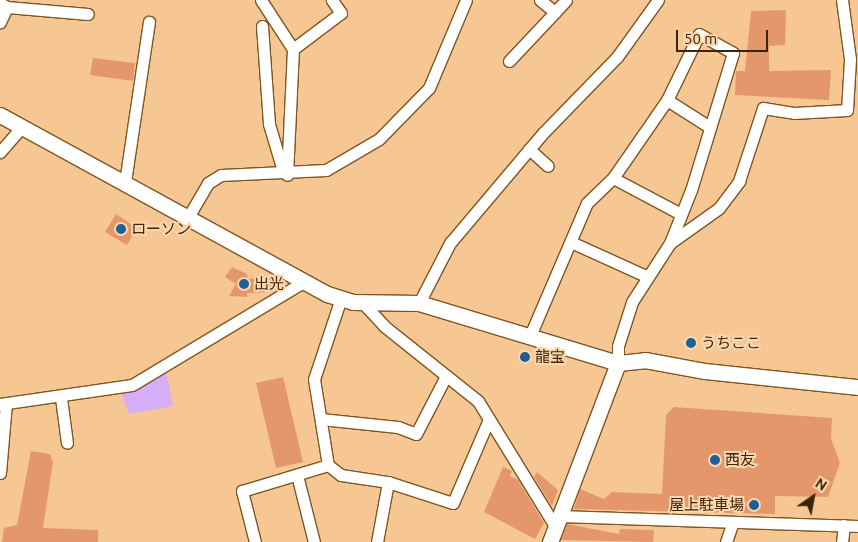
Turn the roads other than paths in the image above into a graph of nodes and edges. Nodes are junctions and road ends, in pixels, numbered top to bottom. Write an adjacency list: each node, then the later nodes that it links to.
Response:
1 (261, 0): 14 (street)
2 (332, 0): 14 (street)
3 (466, 0): 23 (street)
4 (540, 0): 9 (street)
5 (566, 0): 9 (street)
6 (658, 0): 20 (street)
7 (842, 0): 29 (street)
8 (4, 5): 10 (street); 11 (street)
9 (555, 12): 15 (street)
10 (88, 14)
11 (0, 22)
12 (149, 22): 25 (street)
13 (262, 26): 23 (street)
14 (293, 49): 23 (street)
15 (509, 61)
16 (667, 100): 18 (street); 18 (street); 24 (street)
17 (0, 115): 19 (street)
18 (708, 126): 26 (street)
19 (22, 127): 21 (street); 25 (street)
20 (529, 149): 22 (street); 34 (street)
21 (0, 152)
22 (548, 166)
23 (285, 175): 27 (street)
24 (613, 178): 26 (street); 28 (street)
25 (125, 182): 27 (street)
26 (679, 213): 29 (street)
27 (187, 219): 31 (street)
28 (573, 243): 30 (street); 35 (street)
29 (670, 243): 30 (street)
30 (646, 276): 36 (street)
31 (302, 283): 32 (street); 39 (street)
32 (341, 298): 33 (street); 42 (street)
33 (362, 302): 34 (street); 37 (street)
34 (419, 303): 35 (street)
35 (530, 338): 36 (street)
36 (618, 363): 38 (street); 48 (street)
37 (446, 376): 41 (street); 42 (street)
38 (858, 387)
39 (61, 398): 40 (street); 43 (street)
40 (3, 404): 45 (street)
41 (489, 418): 47 (street); 48 (street)
42 (321, 419): 44 (street)
43 (67, 443)
44 (328, 465): 46 (street); 47 (street)
45 (0, 473)
46 (297, 474): 52 (street); 53 (street)
47 (388, 482): 54 (street)
48 (557, 521): 49 (street); 55 (street)
49 (733, 522): 50 (street); 56 (street)
50 (844, 525): 51 (street); 57 (street)
51 (858, 526)
52 (255, 542)
53 (314, 542)
54 (377, 542)
55 (550, 542)
56 (726, 542)
57 (842, 542)

